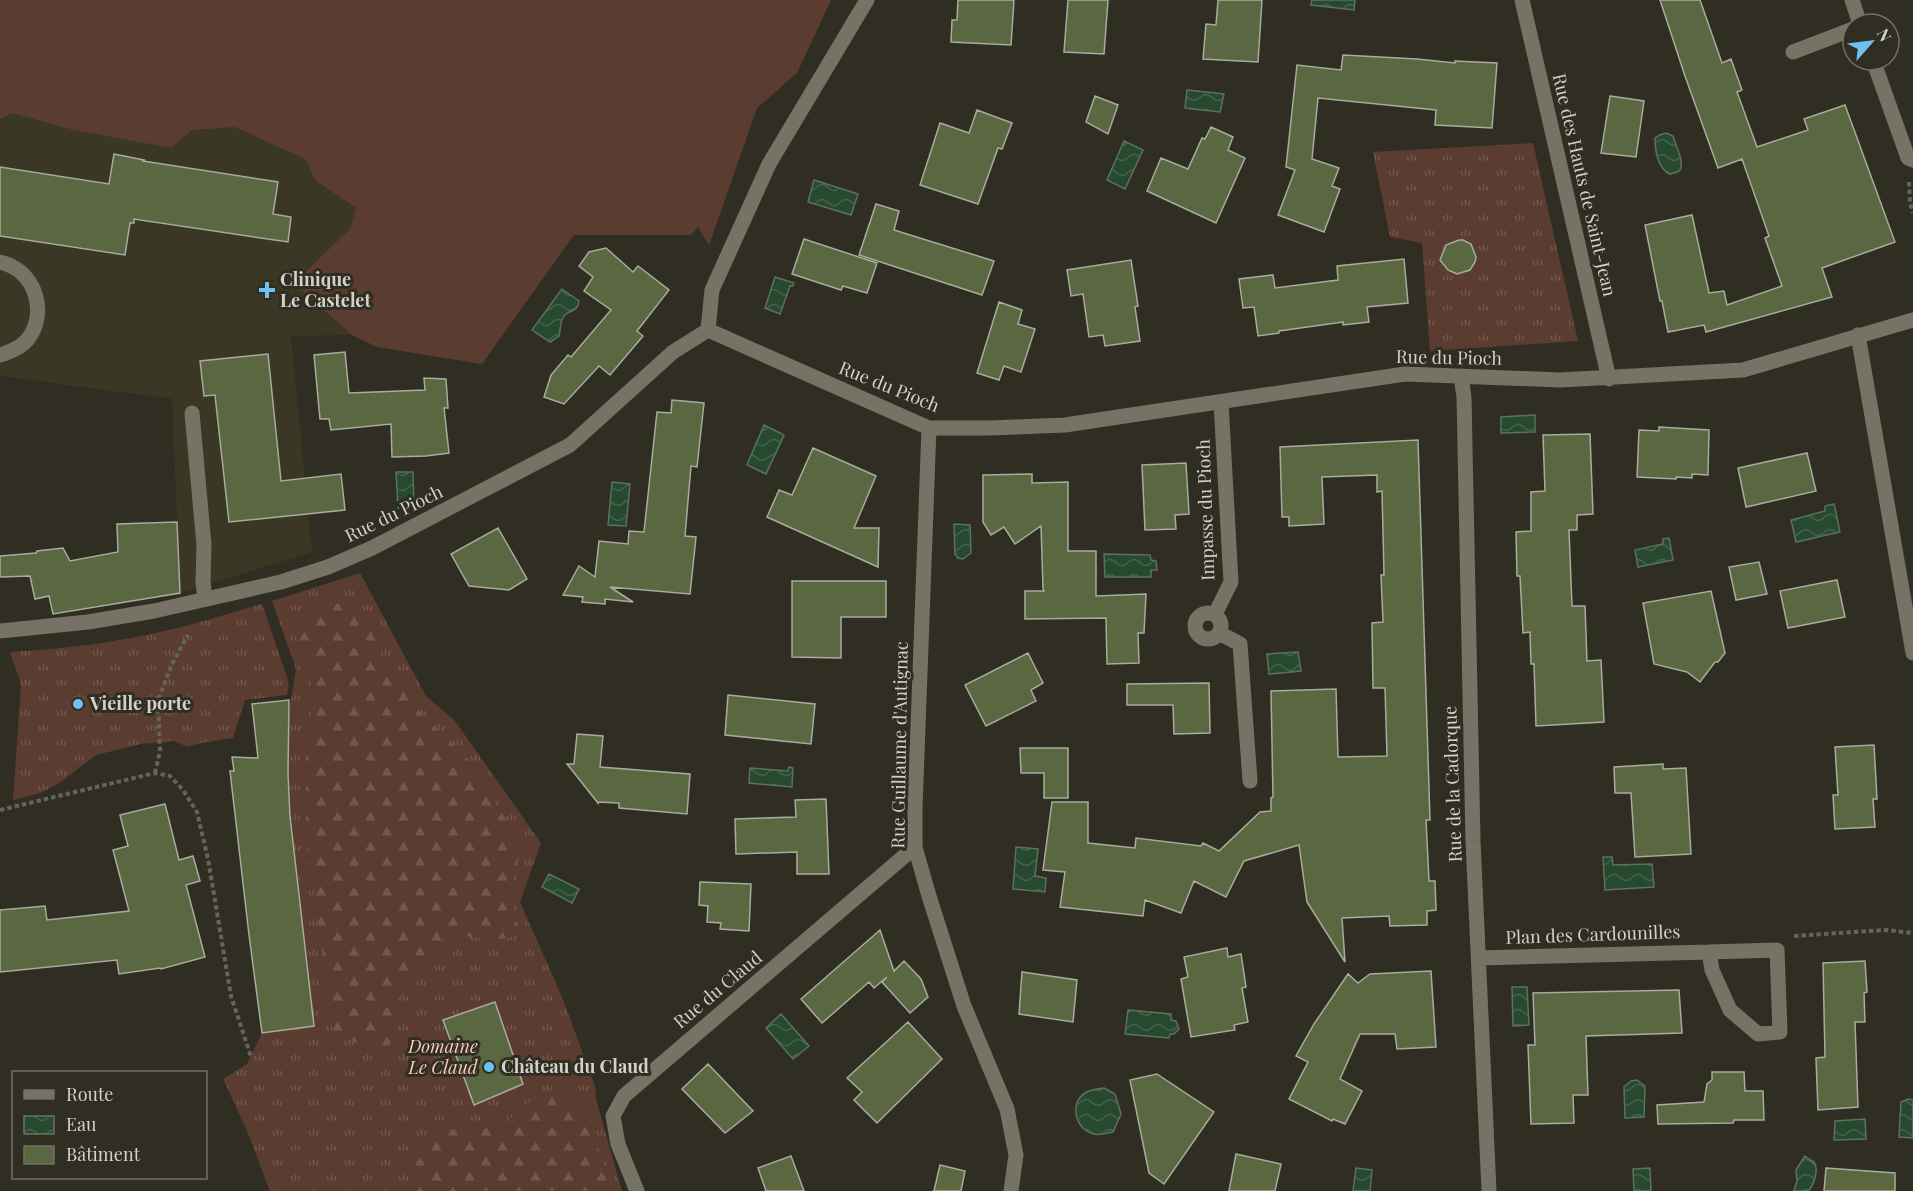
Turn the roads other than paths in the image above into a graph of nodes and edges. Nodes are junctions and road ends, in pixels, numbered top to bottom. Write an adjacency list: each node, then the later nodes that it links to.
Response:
1 (867, 0): 9 (street)
2 (1522, 0): 13 (street, Rue des Hauts de Saint-Jean)
3 (1841, 34): 4 (street)
4 (1794, 52)
5 (1878, 72): 6 (street)
6 (1911, 159)
7 (0, 262): 11 (street)
8 (1913, 320): 10 (street, Rue du Pioch)
9 (708, 330): 16 (street, Rue du Pioch); 17 (street, Rue du Pioch)
10 (1858, 336): 13 (street, Rue du Pioch); 21 (street)
11 (0, 355)
12 (1461, 376): 13 (street, Rue du Pioch); 14 (street, Rue du Pioch); 25 (street, Rue de la Cadorque)
13 (1609, 379)
14 (1221, 402): 16 (street, Rue du Pioch); 18 (street, Impasse du Pioch)
15 (192, 413): 17 (street)
16 (929, 428): 23 (street, Rue Guillaume d'Autignac)
17 (205, 599): 19 (street, Rue du Pioch)
18 (1215, 615): 20 (street); 20 (street)
19 (0, 631)
20 (1220, 633): 22 (street)
21 (1913, 653)
22 (1250, 781)
23 (915, 847): 26 (street, Rue du Claud); 27 (street, Rue Guillaume d'Autignac)
24 (1709, 952): 24 (street, Plan des Cardounilles); 25 (street, Plan des Cardounilles)
25 (1479, 958): 28 (street, Rue de la Cadorque)
26 (637, 1191)
27 (1011, 1191)
28 (1489, 1191)

